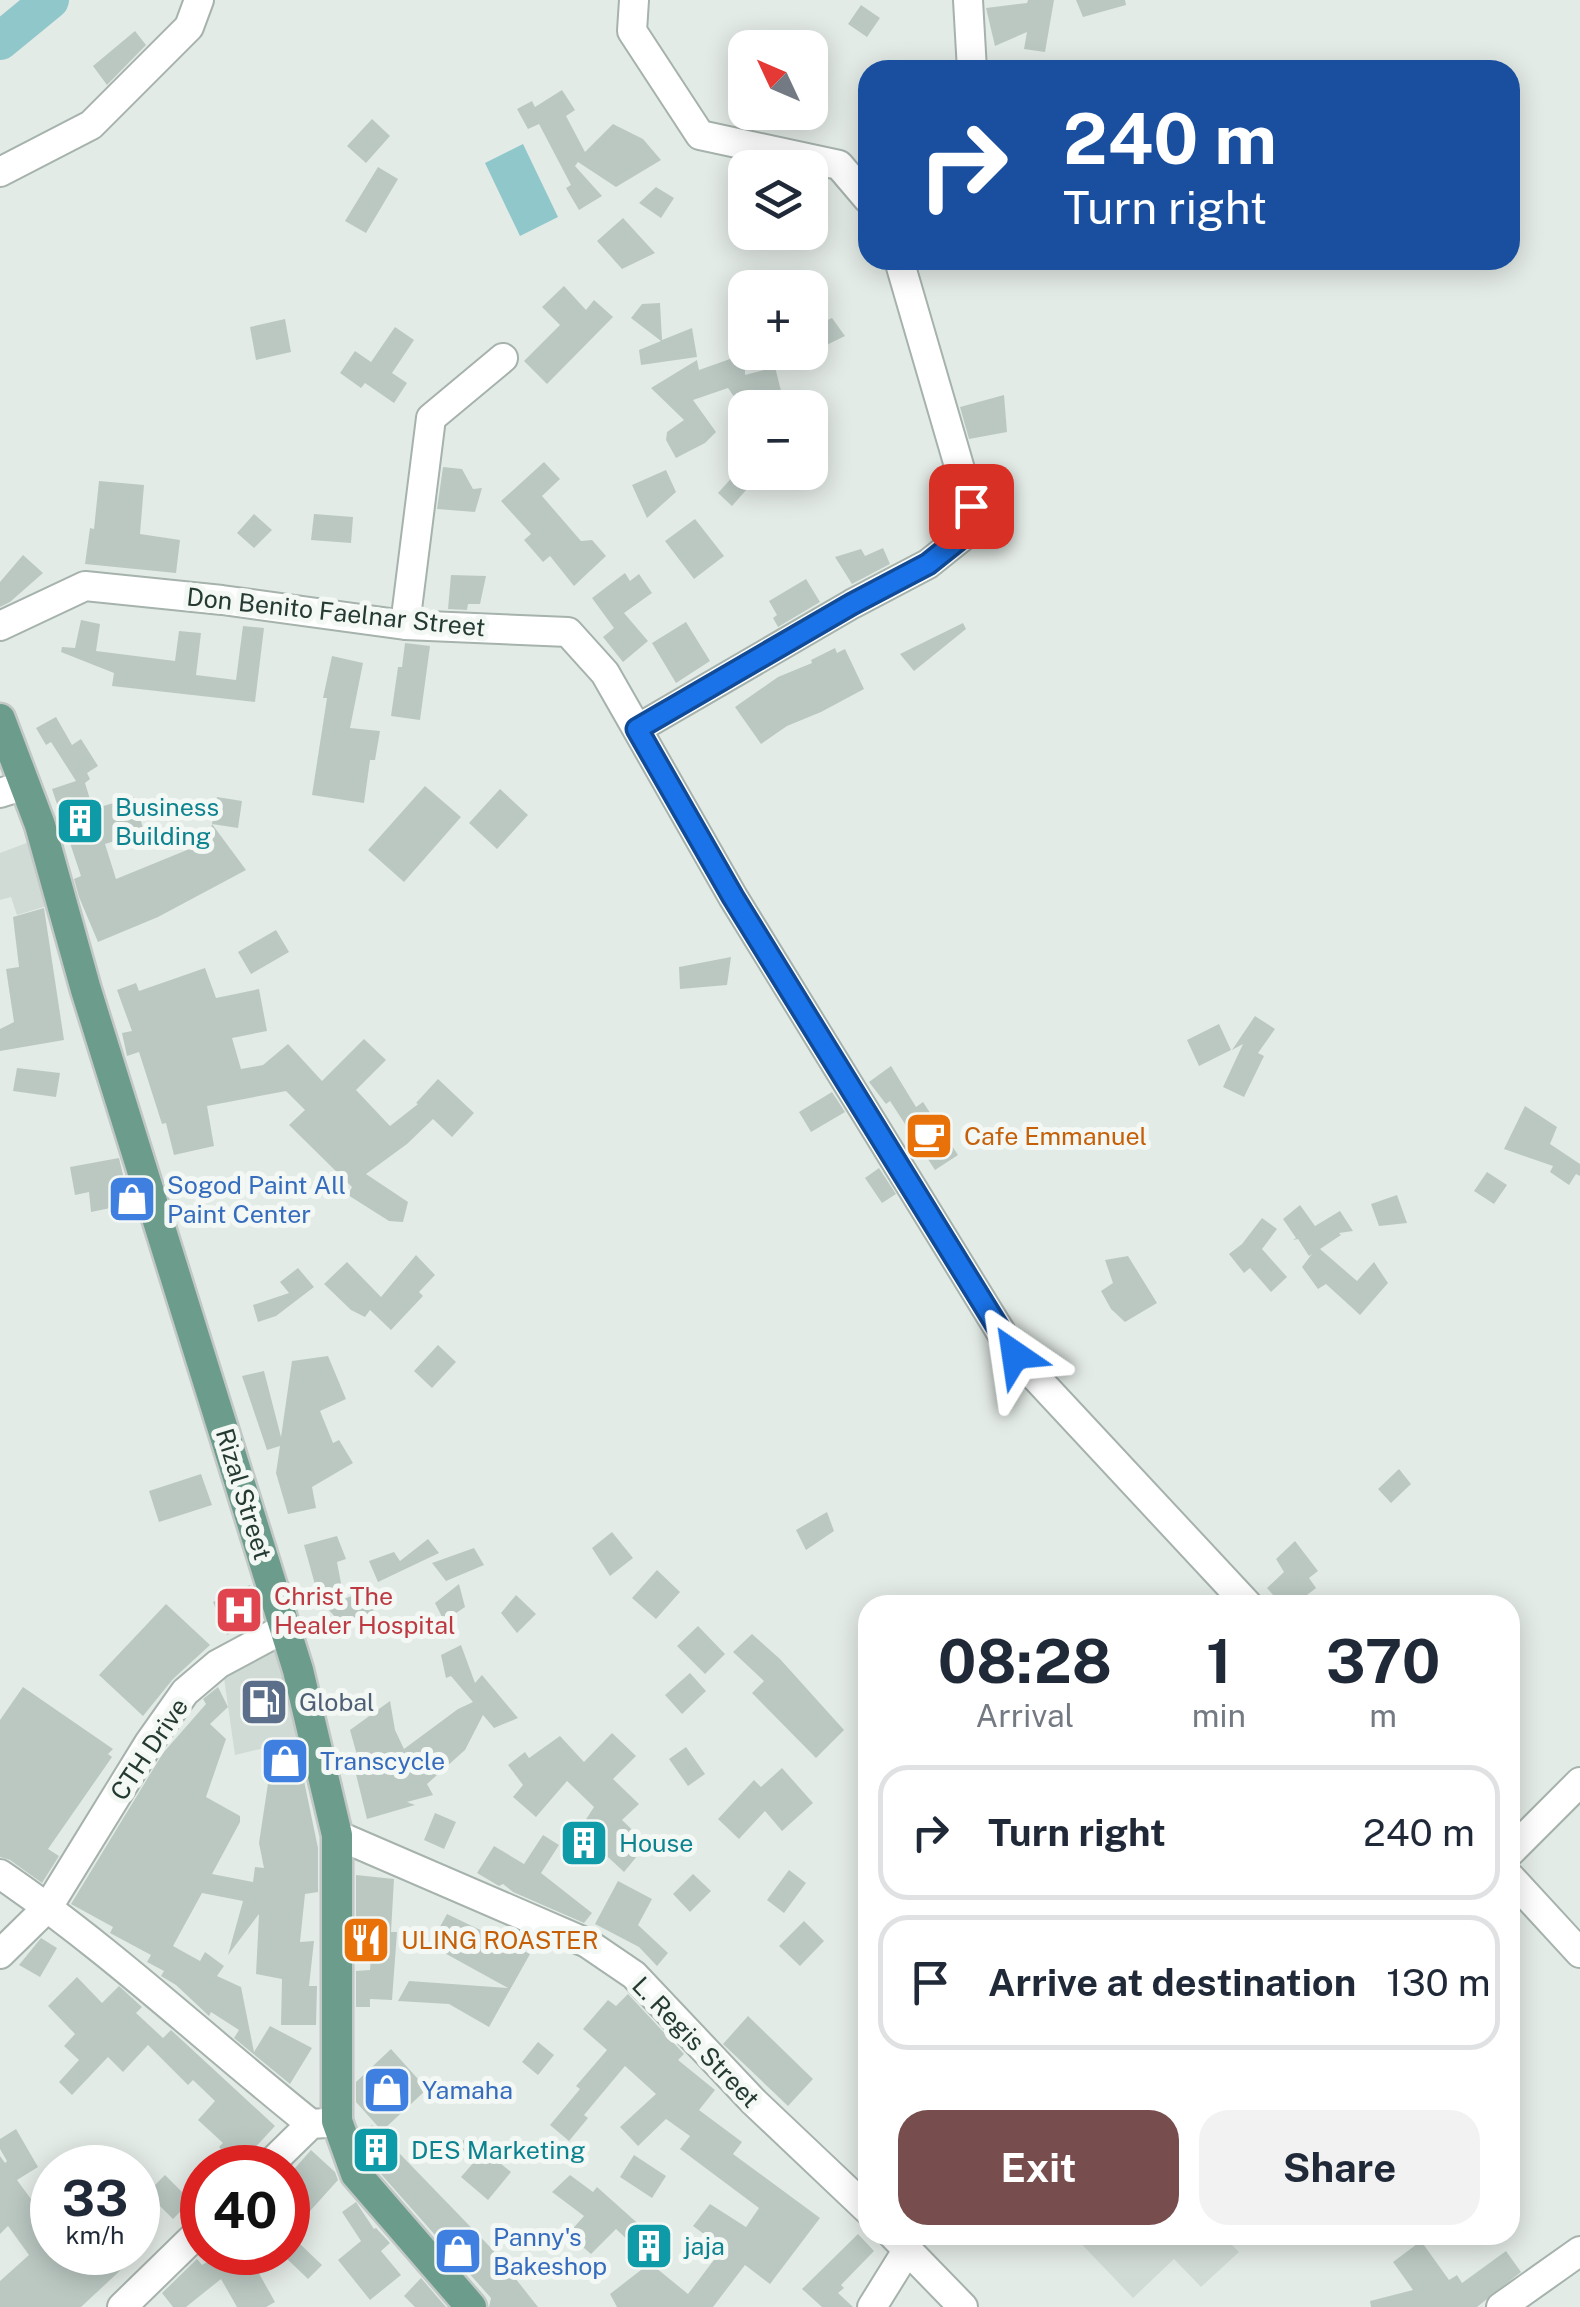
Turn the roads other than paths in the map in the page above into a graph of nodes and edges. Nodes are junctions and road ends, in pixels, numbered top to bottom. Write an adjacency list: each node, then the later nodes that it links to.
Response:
1 (199, 0): 5 (street)
2 (634, 0): 6 (street)
3 (968, 0): 4 (street)
4 (971, 60)
5 (0, 172)
6 (858, 188)
7 (902, 270): 12 (street)
8 (503, 358): 9 (street)
9 (404, 625): 10 (street, Don Benito Faelnar Street); 12 (street, Don Benito Faelnar Street)
10 (0, 626)
11 (0, 720): 13 (main road, Rizal Street)
12 (637, 729): 14 (street, Don Benito Faelnar Street)
13 (12, 789): 15 (main road, Rizal Street)
14 (1239, 1595)
15 (286, 1628): 17 (main road, Rizal Street); 21 (street, CTH Drive)
16 (1580, 1782): 18 (street)
17 (336, 1836): 24 (main road, Rizal Street); 26 (street, L. Regis Street)
18 (1520, 1842)
19 (0, 1874): 21 (street)
20 (1520, 1888): 22 (street)
21 (48, 1907): 23 (street, CTH Drive); 24 (street)
22 (1580, 1953)
23 (0, 1954)
24 (324, 2123): 25 (street); 32 (main road, Rizal Street)
25 (296, 2145)
26 (858, 2201)
27 (900, 2245): 33 (street)
28 (904, 2245): 34 (street)
29 (180, 2250): 31 (street)
30 (1580, 2251): 35 (street)
31 (122, 2307)
32 (471, 2307)
33 (872, 2307)
34 (962, 2307)
35 (1501, 2307)

